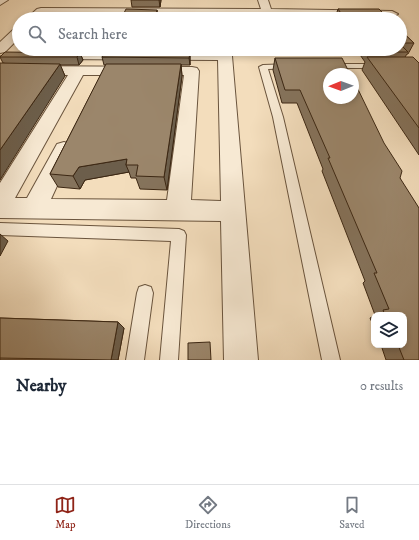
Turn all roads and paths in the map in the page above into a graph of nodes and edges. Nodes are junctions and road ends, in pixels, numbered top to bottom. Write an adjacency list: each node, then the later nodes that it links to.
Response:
1 (3, 0): 4 (street)
2 (53, 0): 5 (street)
3 (263, 0): 7 (street)
4 (0, 2)
5 (41, 11): 6 (street)
6 (78, 12)
7 (267, 12)
8 (12, 38): 9 (street)
9 (0, 49)
10 (0, 54): 11 (street)
11 (12, 54)
12 (224, 56): 25 (street)
13 (302, 66): 31 (lane)
14 (317, 66): 15 (lane)
15 (394, 66)
16 (0, 70): 17 (street)
17 (78, 70): 18 (street); 21 (street)
18 (103, 71): 19 (street); 24 (street)
19 (92, 91)
20 (72, 133): 23 (street)
21 (0, 204)
22 (0, 208): 23 (street)
23 (34, 209): 24 (street)
24 (178, 210): 25 (street)
25 (232, 211): 30 (street)
26 (0, 229): 29 (lane)
27 (145, 293): 28 (lane)
28 (135, 360)
29 (169, 360)
30 (241, 360)
31 (331, 360)

